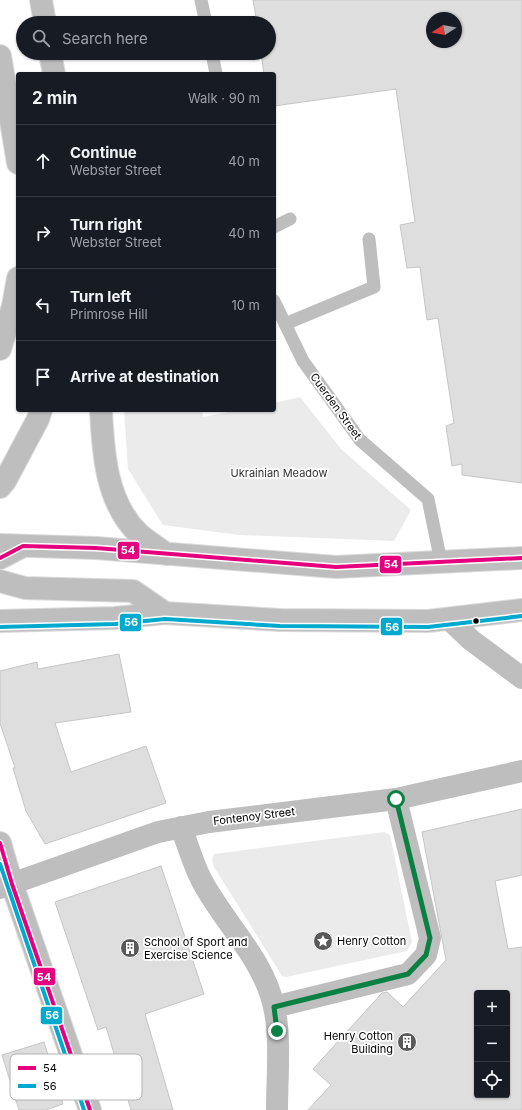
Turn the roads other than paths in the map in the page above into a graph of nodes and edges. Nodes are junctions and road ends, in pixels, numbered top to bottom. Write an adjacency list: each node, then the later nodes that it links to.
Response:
1 (41, 0): 3 (main road)
2 (201, 0): 4 (lane)
3 (44, 16)
4 (204, 16)
5 (0, 56): 10 (main road)
6 (51, 60): 8 (main road)
7 (213, 60): 9 (lane)
8 (54, 72)
9 (216, 72)
10 (16, 151)
11 (290, 219): 12 (lane)
12 (276, 226)
13 (369, 239): 17 (lane)
14 (16, 282): 16 (main road)
15 (276, 304): 17 (lane, Cuerden Street)
16 (6, 305): 18 (main road)
17 (285, 324): 27 (lane, Cuerden Street)
18 (0, 349)
19 (40, 412): 21 (main road)
20 (101, 412): 24 (main road)
21 (0, 487)
22 (0, 546): 23 (main road)
23 (23, 546): 24 (main road); 25 (main road)
24 (166, 554): 27 (main road)
25 (0, 558)
26 (522, 558): 27 (main road)
27 (441, 562)
28 (0, 581): 30 (main road)
29 (522, 610): 31 (main road)
30 (165, 613): 31 (main road); 32 (main road)
31 (449, 619): 33 (main road)
32 (0, 621)
33 (522, 678)
34 (520, 770): 35 (main road, Fontenoy Street)
35 (396, 799): 36 (main road, Fontenoy Street); 39 (main road)
36 (182, 827): 38 (main road, Fontenoy Street); 39 (main road)
37 (0, 843): 38 (main road)
38 (6, 886): 40 (main road)
39 (274, 1007): 43 (main road)
40 (69, 1054)
41 (86, 1100): 42 (main road)
42 (90, 1110)
43 (277, 1110)

